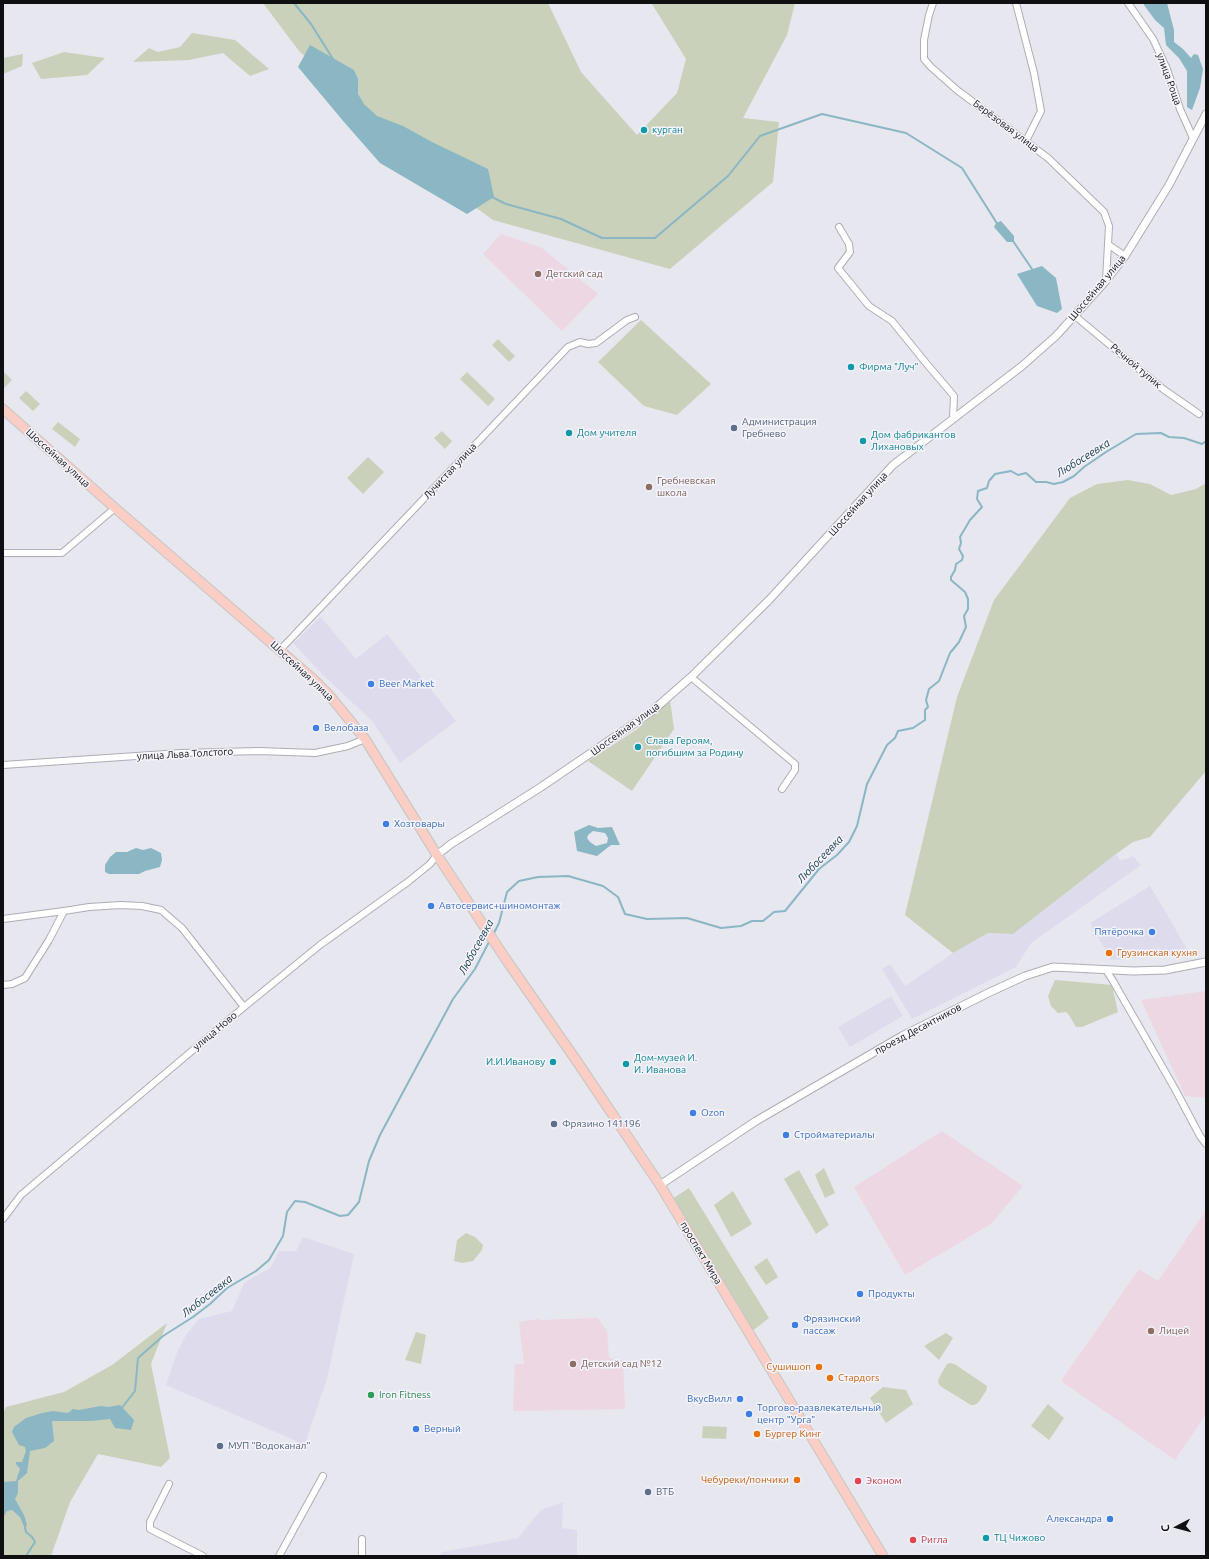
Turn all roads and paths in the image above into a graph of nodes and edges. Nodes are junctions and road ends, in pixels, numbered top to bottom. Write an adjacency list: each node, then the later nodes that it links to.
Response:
1 (933, 3): 6 (street, Берёзовая улица)
2 (1016, 3): 6 (street)
3 (1128, 3): 5 (street, улица Роща)
4 (1206, 114): 5 (street, Шоссейная улица)
5 (1193, 138): 9 (street, Шоссейная улица)
6 (1026, 141): 8 (street, Берёзовая улица)
7 (839, 227): 15 (street)
8 (1109, 244): 9 (street); 10 (street, Берёзовая улица)
9 (1125, 256): 10 (street, Шоссейная улица)
10 (1106, 280): 11 (street, Шоссейная улица)
11 (1075, 316): 14 (street, Речной тупик); 15 (street, Шоссейная улица)
12 (635, 317): 18 (street, Лучистая улица)
13 (3, 409): 16 (main road, Шоссейная улица)
14 (1199, 414)
15 (953, 418): 19 (street, Шоссейная улица)
16 (115, 508): 17 (street); 18 (main road, Шоссейная улица)
17 (3, 553)
18 (280, 650): 20 (main road, Шоссейная улица)
19 (691, 677): 22 (street); 23 (street, Шоссейная улица)
20 (364, 739): 21 (street, улица Льва Толстого); 23 (main road, Шоссейная улица)
21 (3, 765)
22 (782, 789)
23 (437, 855): 29 (street, улица Ново); 31 (main road, проспект Мира)
24 (64, 912): 25 (street); 28 (street); 29 (street)
25 (3, 919)
26 (1206, 962): 27 (street, проезд Десантников)
27 (1106, 970): 30 (street); 31 (street, проезд Десантников)
28 (3, 985)
29 (244, 1007): 32 (street, улица Ново)
30 (1206, 1144)
31 (660, 1185): 39 (main road, проспект Мира)
32 (3, 1219)
33 (323, 1476): 37 (street)
34 (169, 1484): 36 (street)
35 (362, 1539): 38 (street)
36 (203, 1556)
37 (279, 1556)
38 (362, 1556)
39 (883, 1556)

